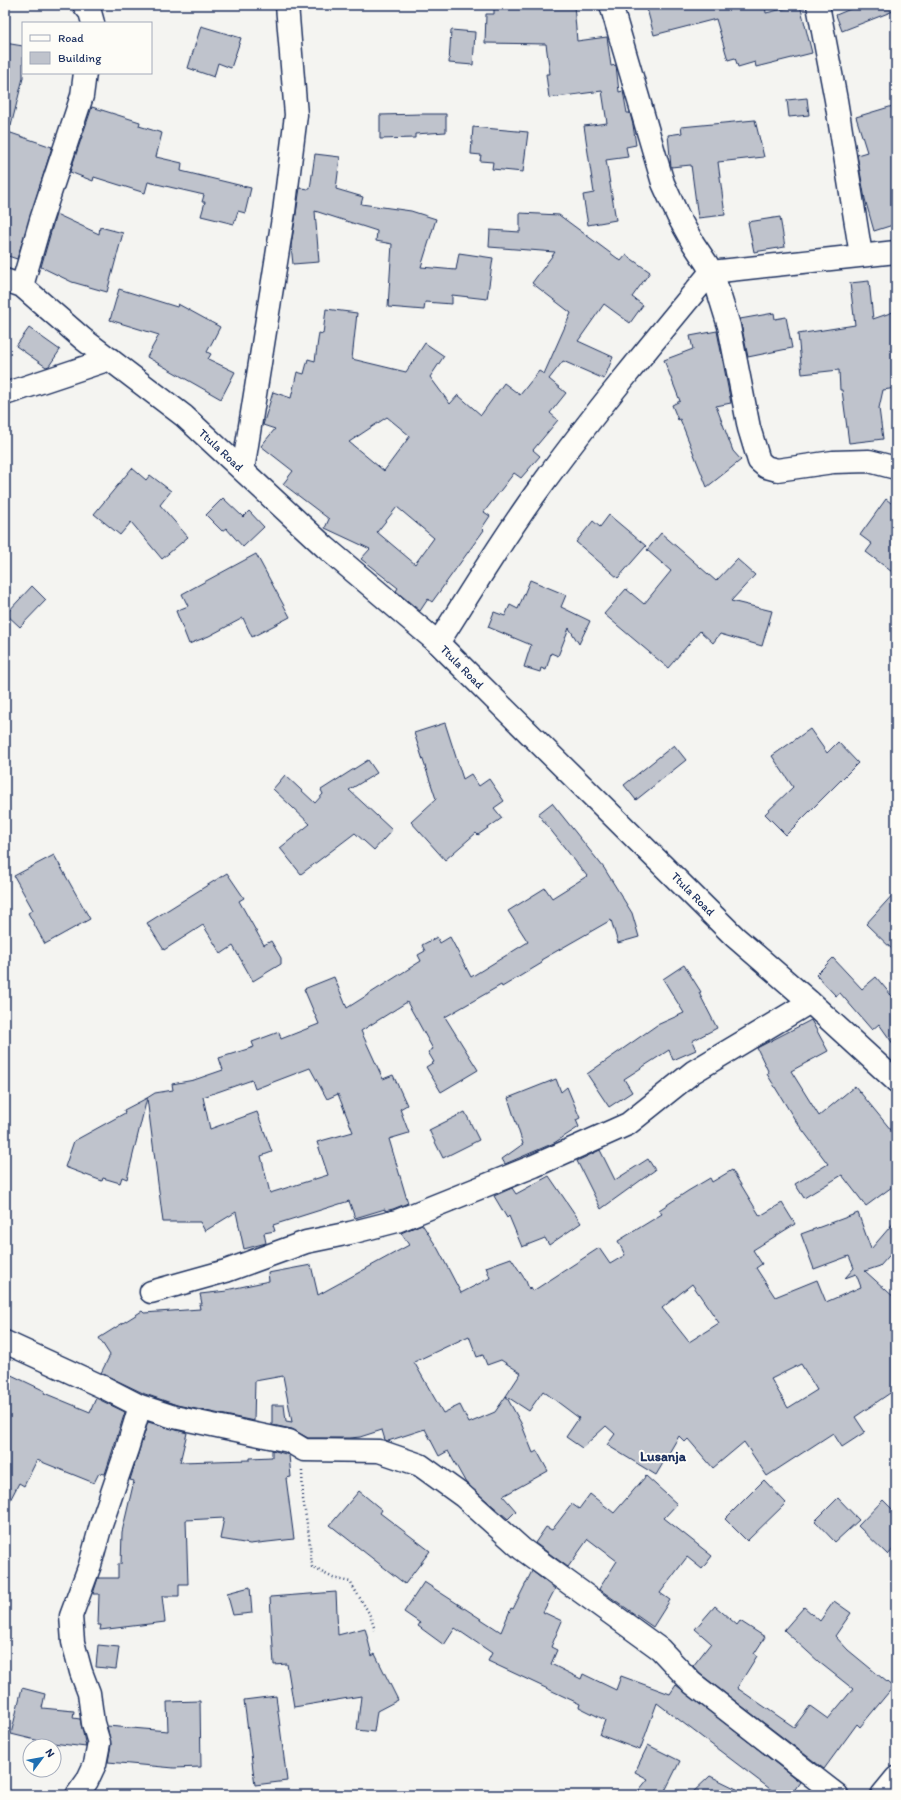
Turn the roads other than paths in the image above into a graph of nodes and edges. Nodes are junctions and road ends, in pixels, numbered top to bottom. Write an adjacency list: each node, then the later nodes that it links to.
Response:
1 (84, 5): 5 (street)
2 (287, 5): 14 (street)
3 (611, 5): 9 (street)
4 (818, 5): 8 (street)
5 (93, 22)
6 (86, 74): 10 (street)
7 (896, 252): 8 (street)
8 (861, 255): 9 (street)
9 (711, 272): 13 (street); 15 (street)
10 (13, 283): 11 (street, Ttula Road)
11 (110, 359): 12 (street); 14 (street, Ttula Road)
12 (5, 394)
13 (896, 468)
14 (243, 470): 15 (street, Ttula Road)
15 (438, 643): 16 (street, Ttula Road)
16 (810, 1002): 17 (street, Ttula Road); 18 (street)
17 (896, 1081)
18 (151, 1292)
19 (5, 1342): 20 (street)
20 (140, 1406): 22 (street); 23 (street)
21 (896, 1778): 24 (street)
22 (77, 1795)
23 (837, 1795)
24 (882, 1795)

